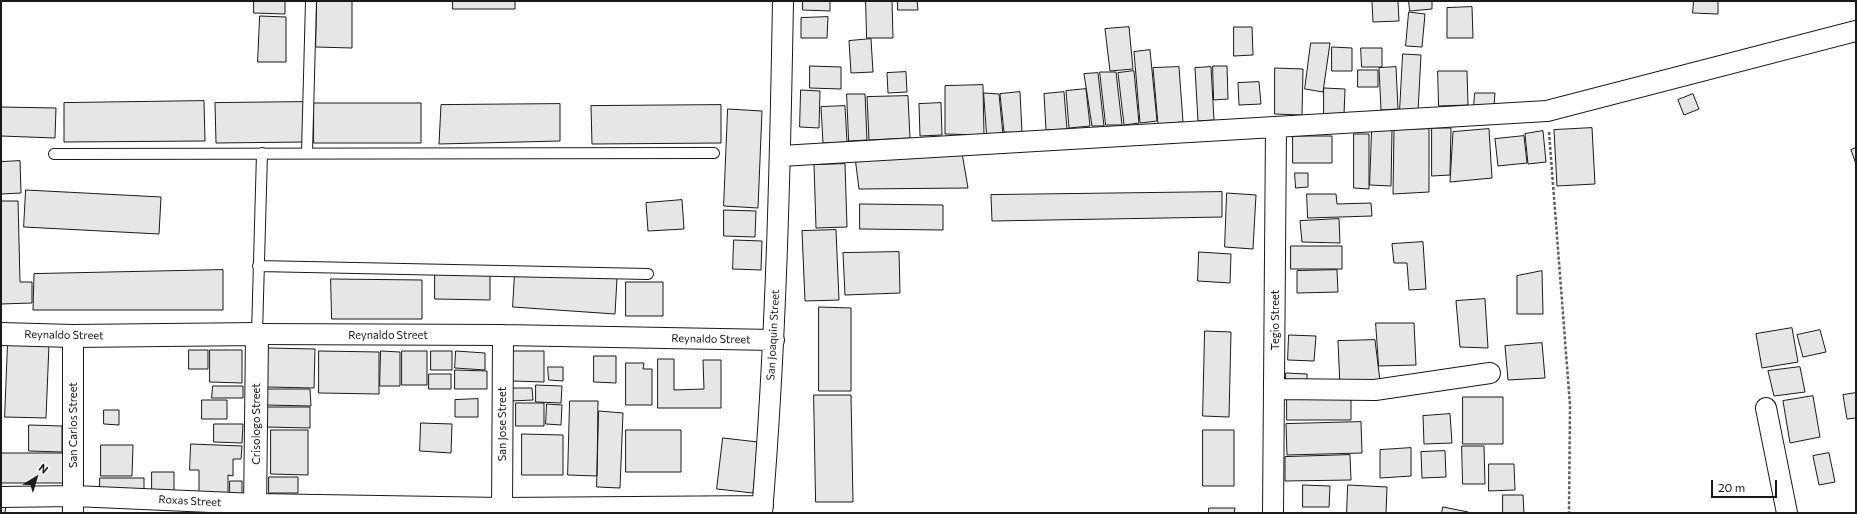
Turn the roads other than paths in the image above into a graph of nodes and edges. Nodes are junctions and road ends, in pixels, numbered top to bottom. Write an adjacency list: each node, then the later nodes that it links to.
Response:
1 (311, 1): 6 (lane)
2 (783, 1): 9 (street, San Joaquin Street)
3 (1856, 30): 4 (street)
4 (1276, 127): 9 (street); 18 (street, Tegio Street)
5 (262, 152): 6 (lane); 8 (lane); 10 (lane)
6 (307, 152): 7 (lane)
7 (714, 153)
8 (54, 154)
9 (780, 156): 16 (street, San Joaquin Street)
10 (258, 266): 11 (lane); 13 (lane)
11 (648, 274)
12 (1, 334): 14 (street, Reynaldo Street)
13 (256, 334): 14 (street, Reynaldo Street); 15 (street, Reynaldo Street); 22 (street, Crisologo Street)
14 (73, 336): 21 (street, San Carlos Street)
15 (503, 336): 16 (street, Reynaldo Street); 24 (street, San Jose Street)
16 (774, 340): 23 (street, San Joaquin Street)
17 (1490, 373): 18 (street)
18 (1275, 389): 25 (street, Tegio Street)
19 (1766, 408): 26 (street)
20 (1, 497): 21 (street, Roxas Street)
21 (74, 504): 22 (street, Roxas Street)
22 (255, 508): 24 (street, Roxas Street)
23 (762, 509): 24 (street, Roxas Street)
24 (502, 511)
25 (1273, 513)
26 (1787, 513)

